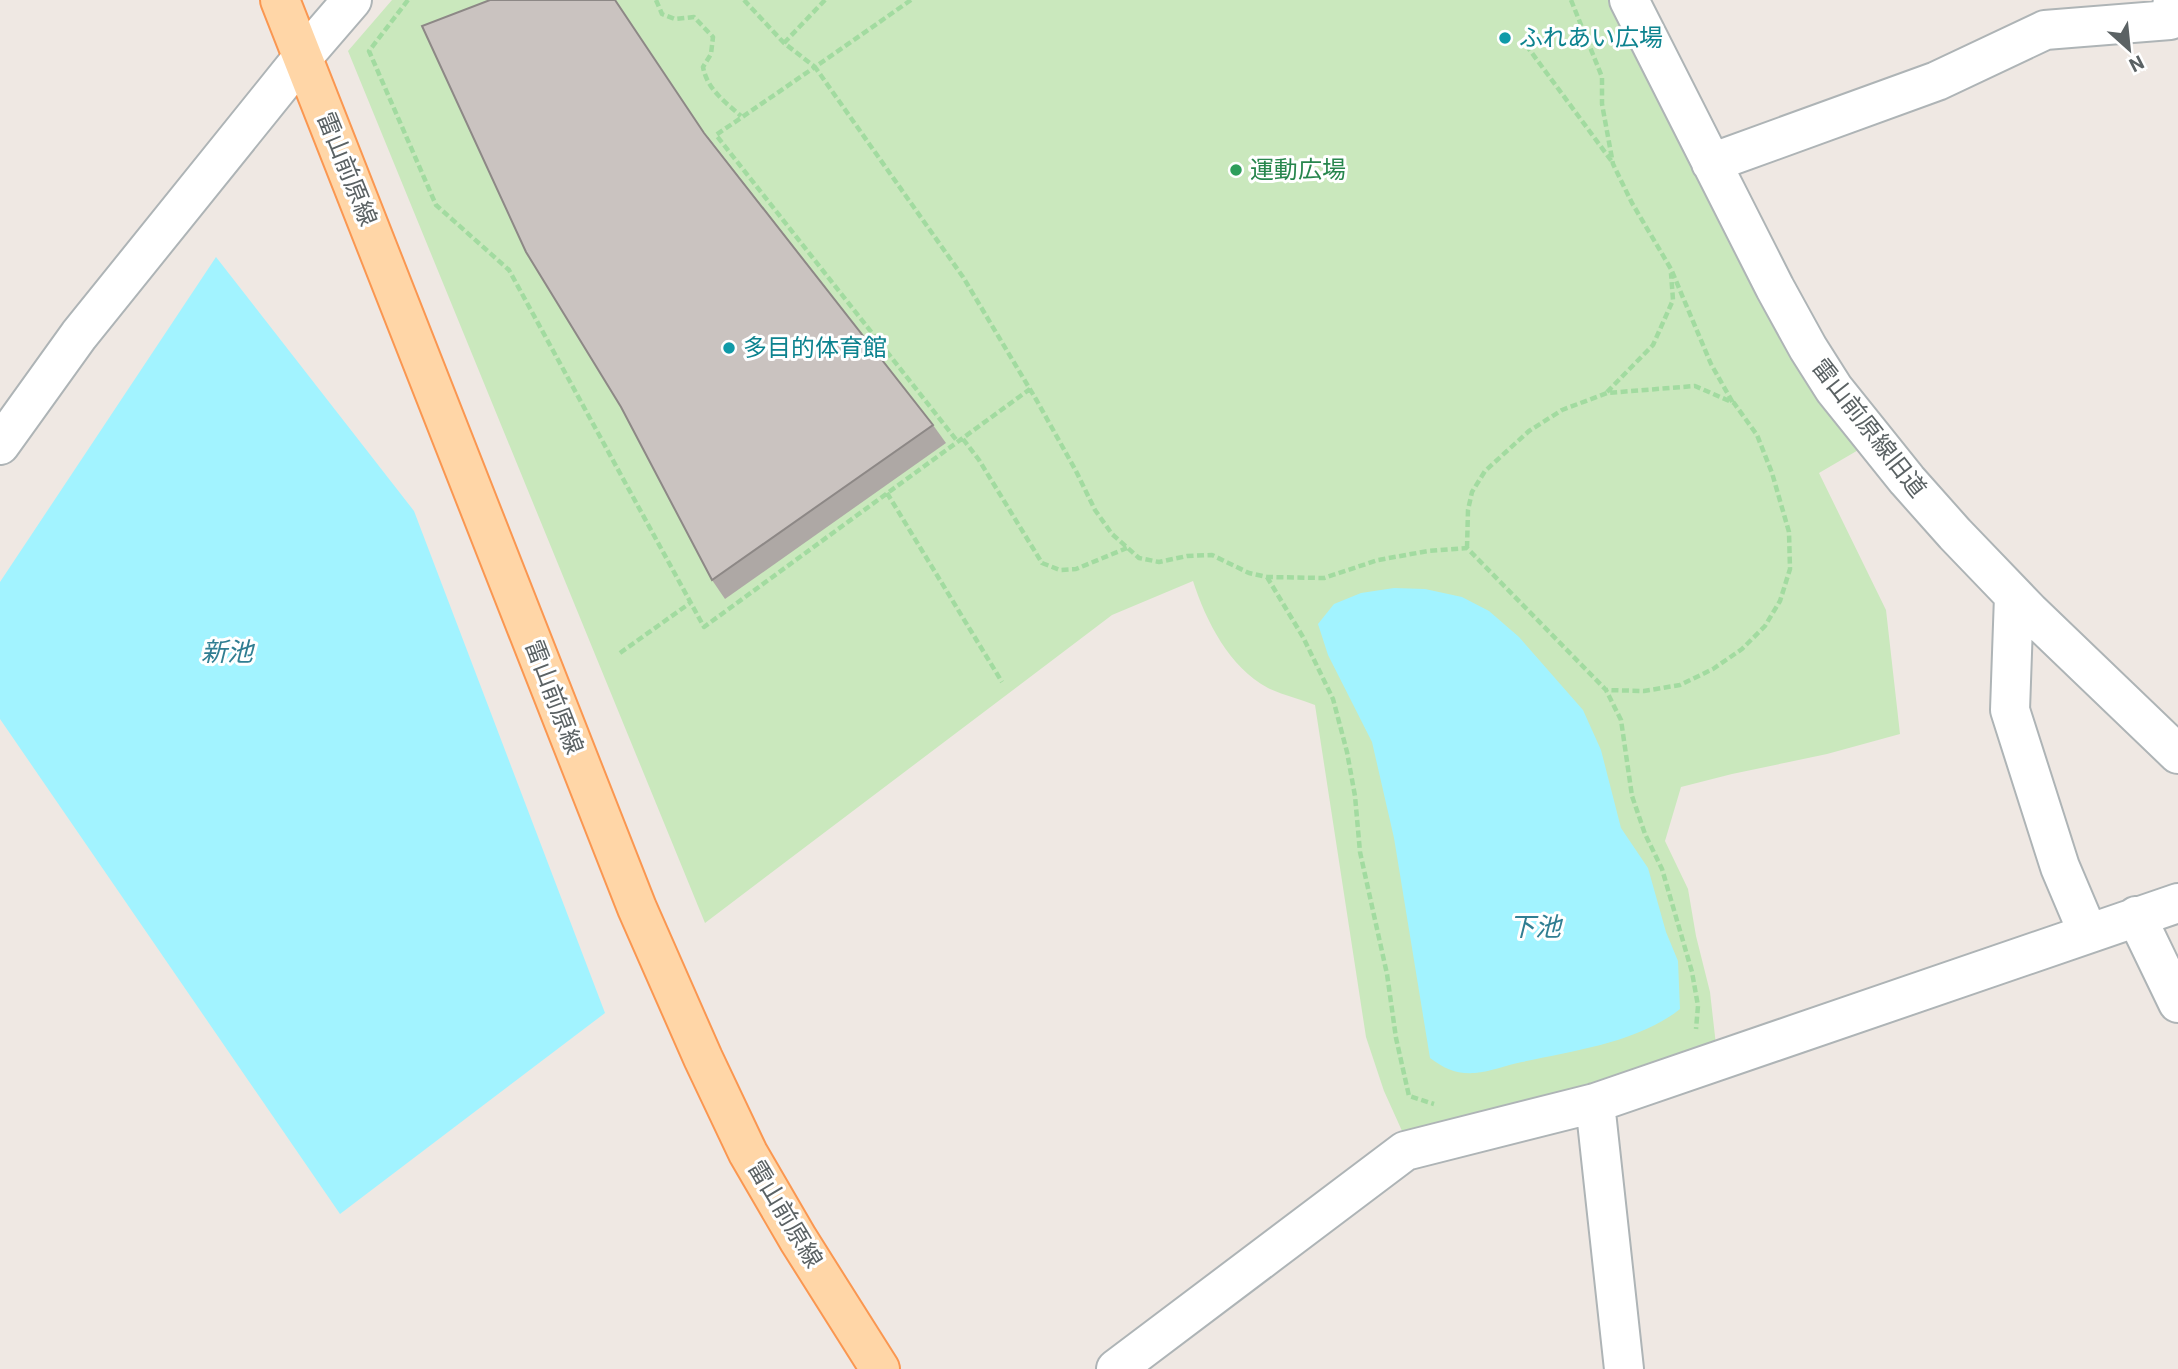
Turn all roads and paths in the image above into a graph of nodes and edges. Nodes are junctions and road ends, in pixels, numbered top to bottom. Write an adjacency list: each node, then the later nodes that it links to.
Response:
1 (280, 0): 13 (main road, 雷山前原線)
2 (352, 0): 13 (street)
3 (408, 0): 29 (path)
4 (656, 0): 15 (path)
5 (744, 0): 11 (path)
6 (825, 0): 11 (path)
7 (911, 0): 14 (path)
8 (1571, 0): 17 (path)
9 (1629, 0): 16 (street, 雷山前原線旧道)
10 (2173, 0): 16 (street)
11 (784, 43): 14 (path)
12 (1526, 45): 17 (path)
13 (302, 58): 23 (street); 41 (main road, 雷山前原線)
14 (815, 67): 15 (path); 19 (path)
15 (741, 116): 22 (path)
16 (1711, 163): 28 (street, 雷山前原線旧道)
17 (1613, 164): 18 (path)
18 (1671, 270): 20 (path); 21 (path)
19 (1030, 389): 22 (path); 25 (path)
20 (1607, 393): 21 (path); 26 (path)
21 (1734, 403): 32 (path)
22 (960, 440): 24 (path); 25 (path)
23 (0, 445)
24 (887, 494): 29 (path); 31 (path)
25 (1127, 548): 27 (path)
26 (1467, 548): 27 (path); 32 (path)
27 (1267, 577): 40 (path)
28 (2014, 596): 33 (street, 雷山前原線旧道); 36 (street)
29 (690, 603): 30 (path)
30 (620, 653)
31 (1002, 682)
32 (1606, 690): 38 (path)
33 (2178, 754)
34 (2178, 903): 35 (street)
35 (2136, 916): 36 (street); 37 (street)
36 (2088, 933): 39 (street)
37 (2178, 1003)
38 (1688, 1035)
39 (1595, 1103): 42 (street); 43 (street)
40 (1437, 1105)
41 (880, 1369)
42 (1116, 1369)
43 (1623, 1369)

